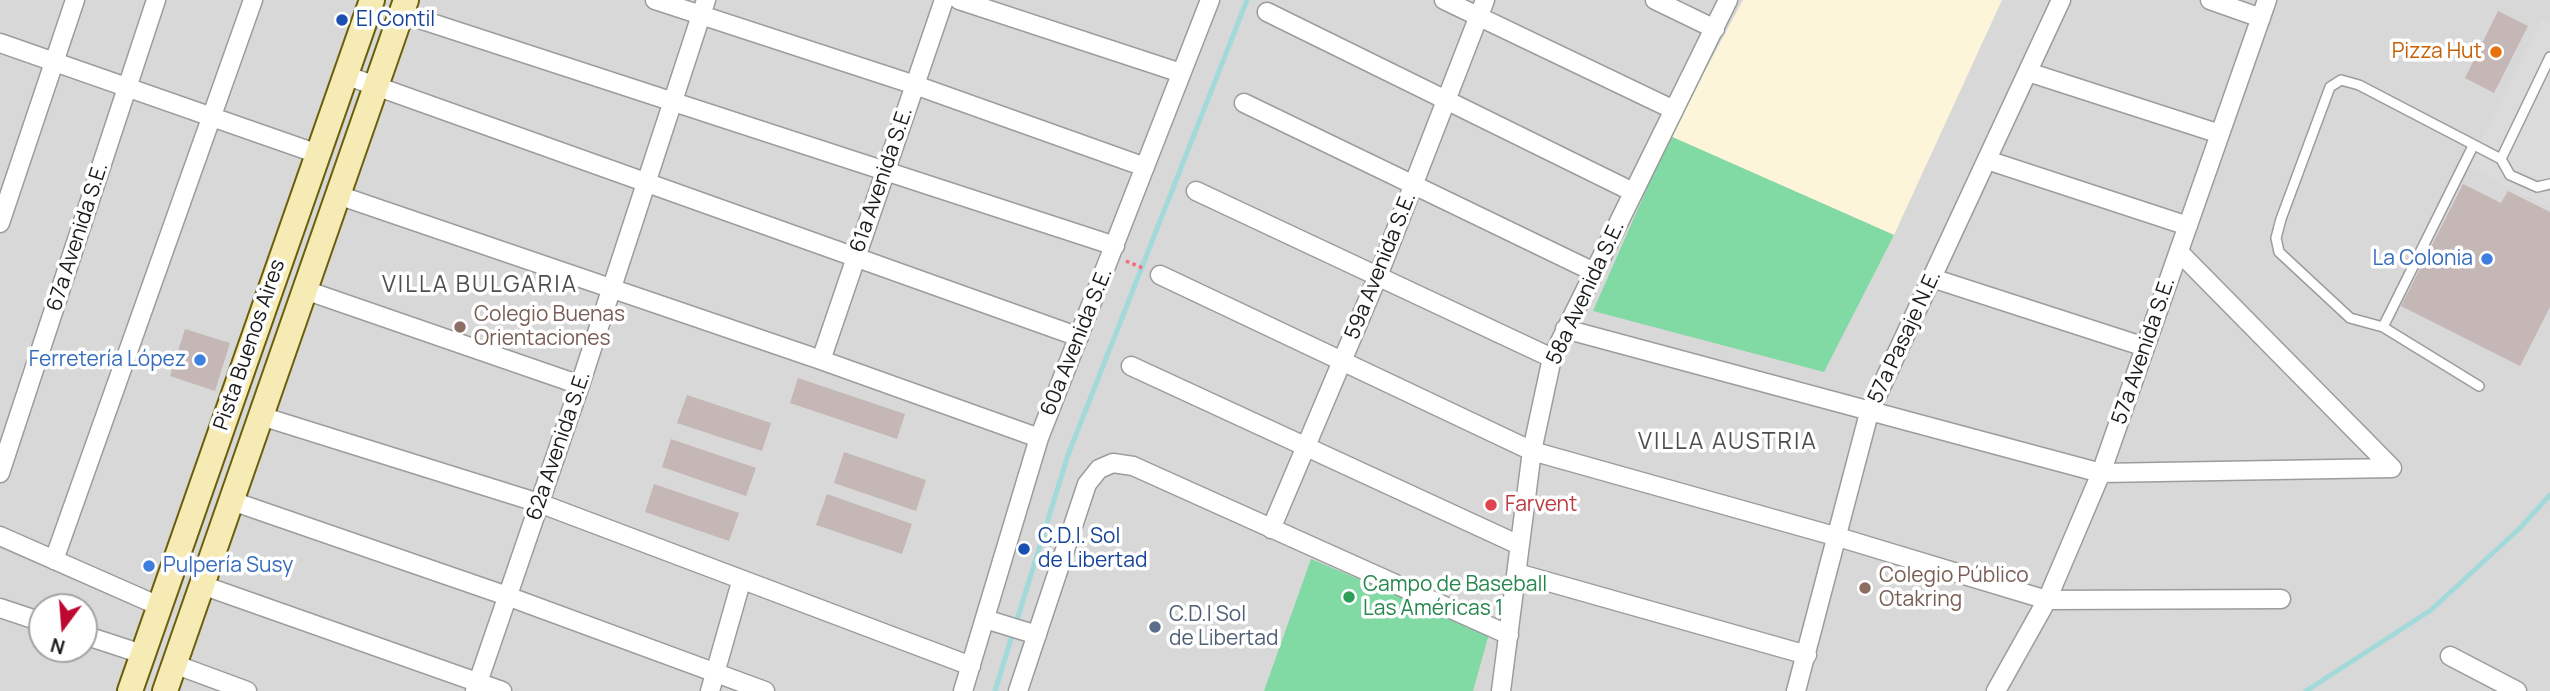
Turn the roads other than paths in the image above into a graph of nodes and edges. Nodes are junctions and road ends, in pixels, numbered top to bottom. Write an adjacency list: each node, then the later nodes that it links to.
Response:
1 (75, 0): 23 (street)
2 (156, 0): 29 (street, 67a Avenida S.E.)
3 (253, 0): 34 (street)
4 (372, 0): 26 (main road, Pista Buenos Aires)
5 (656, 0): 16 (street)
6 (944, 0): 28 (street, 61a Avenida S.E.)
7 (959, 0): 25 (street)
8 (1210, 0): 25 (street, 60a Avenida S.E.)
9 (1444, 0): 17 (street)
10 (1655, 0): 20 (street)
11 (1728, 0): 20 (street, 58a Avenida S.E.)
12 (2061, 0): 24 (street, 57a Pasaje N.E.)
13 (2210, 0): 19 (street)
14 (2267, 0): 19 (street, 57a Avenida S.E.)
15 (403, 7): 27 (main road, Pista Buenos Aires); 31 (street)
16 (704, 7): 28 (street); 31 (street, 62a Avenida S.E.)
17 (1482, 8): 30 (street, 59a Avenida S.E.); 33 (street)
18 (1267, 12): 30 (street)
19 (2261, 18): 35 (street, 57a Avenida S.E.)
20 (1715, 29): 33 (street, 58a Avenida S.E.)
21 (0, 43): 23 (street)
22 (2550, 57): 38 (lane)
23 (54, 62): 29 (street); 48 (street)
24 (2028, 72): 35 (street); 39 (street, 57a Pasaje N.E.)
25 (1181, 73): 40 (street, 60a Avenida S.E.)
26 (345, 75): 27 (street); 37 (main road, Pista Buenos Aires)
27 (376, 85): 42 (street); 47 (main road, Pista Buenos Aires)
28 (915, 85): 40 (street); 41 (street, 61a Avenida S.E.)
29 (128, 87): 34 (street); 74 (street, 67a Avenida S.E.)
30 (1446, 100): 44 (street, 59a Avenida S.E.); 46 (street)
31 (673, 101): 41 (street); 42 (street, 62a Avenida S.E.)
32 (1244, 103): 44 (street)
33 (1674, 110): 46 (street, 58a Avenida S.E.)
34 (212, 117): 37 (street); 82 (street)
35 (2220, 134): 49 (street, 57a Avenida S.E.)
36 (2473, 146): 38 (lane); 59 (lane); 59 (lane)
37 (318, 154): 89 (main road, Pista Buenos Aires)
38 (2501, 159): 43 (lane)
39 (1987, 160): 49 (street); 56 (street, 57a Pasaje N.E.)
40 (1145, 167): 51 (street, 60a Avenida S.E.)
41 (886, 170): 51 (street); 52 (street, 61a Avenida S.E.)
42 (648, 181): 52 (street); 57 (street, 62a Avenida S.E.)
43 (2550, 184)
44 (1413, 185): 53 (street); 55 (street, 59a Avenida S.E.)
45 (1195, 191): 55 (street)
46 (1633, 192): 53 (street, 58a Avenida S.E.)
47 (338, 195): 57 (street); 58 (main road, Pista Buenos Aires)
48 (0, 223)
49 (2188, 226): 50 (street, 57a Avenida S.E.)
50 (2179, 252): 62 (street, 57a Avenida S.E.); 75 (street)
51 (1119, 253): 61 (street, 60a Avenida S.E.)
52 (856, 258): 61 (street); 64 (street, 61a Avenida S.E.)
53 (1594, 272): 60 (street, 58a Avenida S.E.)
54 (1160, 275): 65 (street)
55 (1378, 276): 63 (street); 65 (street, 59a Avenida S.E.)
56 (1932, 278): 62 (street); 69 (street, 57a Pasaje N.E.)
57 (613, 288): 64 (street); 67 (street, 62a Avenida S.E.)
58 (305, 290): 67 (street); 70 (main road, Pista Buenos Aires)
59 (2384, 327): 68 (lane)
60 (1565, 329): 63 (street, 58a Avenida S.E.); 69 (street)
61 (1079, 337): 71 (street, 60a Avenida S.E.)
62 (2145, 347): 75 (street, 57a Avenida S.E.)
63 (1552, 358): 73 (street, 58a Avenida S.E.)
64 (821, 360): 71 (street)
65 (1342, 362): 72 (street, 59a Avenida S.E.); 73 (street)
66 (1131, 366): 72 (street)
67 (580, 385): 77 (street, 62a Avenida S.E.)
68 (2479, 386)
69 (1870, 413): 75 (street); 80 (street, 57a Pasaje N.E.)
70 (261, 416): 76 (main road, Pista Buenos Aires); 77 (street)
71 (1039, 438): 92 (street, 60a Avenida S.E.)
72 (1307, 447): 78 (street, 59a Avenida S.E.); 81 (street)
73 (1532, 451): 80 (street); 81 (street, 58a Avenida S.E.)
74 (0, 473)
75 (2101, 473): 88 (street, 57a Avenida S.E.)
76 (232, 501): 85 (main road, Pista Buenos Aires); 86 (street)
77 (539, 503): 84 (street); 86 (street, 62a Avenida S.E.)
78 (1271, 528): 93 (street); 94 (street)
79 (0, 536): 82 (street)
80 (1838, 537): 88 (street); 97 (street, 57a Pasaje N.E.)
81 (1519, 545): 83 (street, 58a Avenida S.E.)
82 (54, 559): 89 (street)
83 (1517, 573): 94 (street, 58a Avenida S.E.); 97 (street)
84 (741, 582): 100 (street); 101 (street)
85 (202, 585): 99 (main road, Pista Buenos Aires); 102 (street)
86 (507, 596): 101 (street); 102 (street, 62a Avenida S.E.)
87 (2281, 599): 88 (street)
88 (2047, 600): 112 (street, 57a Avenida S.E.)
89 (159, 606): 96 (main road, Pista Buenos Aires)
90 (0, 608): 91 (street)
91 (28, 617)
92 (985, 619): 93 (street); 100 (street, 60a Avenida S.E.)
93 (1030, 633): 110 (street)
94 (1509, 635): 103 (street, 58a Avenida S.E.)
95 (98, 640): 96 (street)
96 (142, 654): 104 (main road, Pista Buenos Aires)
97 (1807, 655): 111 (street, 57a Pasaje N.E.)
98 (2450, 656): 113 (street)
99 (174, 664): 105 (main road, Pista Buenos Aires); 106 (street)
100 (971, 666): 109 (street, 60a Avenida S.E.)
101 (713, 683): 108 (street)
102 (476, 687): 107 (street)
103 (1504, 690)
104 (131, 691)
105 (165, 691)
106 (247, 691)
107 (502, 691)
108 (765, 691)
109 (963, 691)
110 (1018, 691)
111 (1796, 691)
112 (1996, 691)
113 (2517, 691)

